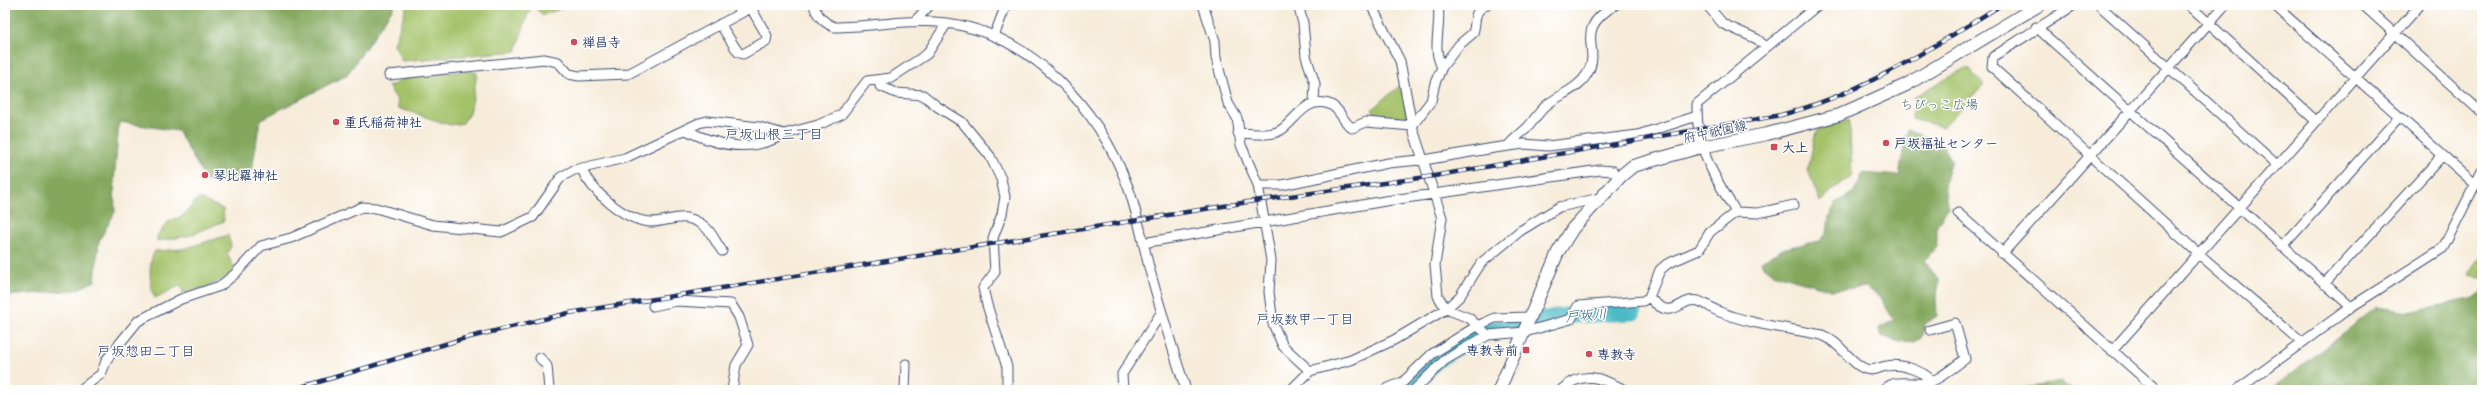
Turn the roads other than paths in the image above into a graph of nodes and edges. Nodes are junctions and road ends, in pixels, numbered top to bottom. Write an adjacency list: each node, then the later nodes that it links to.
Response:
1 (814, 5): 21 (street)
2 (930, 5): 21 (street)
3 (1006, 5): 27 (street)
4 (1203, 5): 42 (street)
5 (1298, 5): 34 (street)
6 (1371, 5): 40 (street)
7 (1438, 5): 29 (street)
8 (1486, 5): 29 (street)
9 (1615, 5): 44 (street)
10 (1707, 5): 28 (street)
11 (1818, 5): 28 (street)
12 (2039, 5): 45 (main road, 府中祇園線)
13 (2074, 5): 25 (street)
14 (2099, 5): 30 (street)
15 (2189, 5): 24 (street)
16 (2224, 5): 24 (street)
17 (2274, 5): 32 (street)
18 (2363, 5): 26 (street)
19 (2420, 5): 26 (street)
20 (753, 6): 23 (street); 23 (street)
21 (914, 22): 22 (street)
22 (946, 23): 27 (street); 33 (street)
23 (720, 24): 31 (street)
24 (2207, 24): 30 (street); 39 (street)
25 (2036, 27): 35 (street); 46 (street)
26 (2394, 33): 32 (street); 36 (street)
27 (994, 36): 62 (street)
28 (1766, 47): 37 (street)
29 (1442, 67): 40 (street)
30 (2168, 67): 35 (street); 49 (street)
31 (388, 75)
32 (2356, 77): 38 (street); 39 (street)
33 (879, 80): 43 (street); 88 (street)
34 (1314, 102): 40 (street); 42 (street)
35 (2130, 111): 46 (street); 58 (street)
36 (2482, 113)
37 (1697, 116): 44 (street); 45 (street)
38 (2399, 117): 47 (street); 63 (street)
39 (2316, 121): 49 (street)
40 (1412, 126): 48 (street)
41 (686, 130): 43 (street); 43 (street); 50 (street)
42 (1238, 133): 54 (street)
43 (784, 134)
44 (1508, 146): 48 (street)
45 (1701, 148): 52 (main road, 府中祇園線); 59 (street)
46 (2090, 156): 65 (street); 66 (street)
47 (2442, 156): 53 (street); 67 (street)
48 (1423, 158): 54 (street); 55 (street)
49 (2277, 165): 58 (street)
50 (581, 168): 64 (street); 84 (street)
51 (2482, 171): 53 (street)
52 (1619, 178): 55 (street); 56 (main road, 府中祇園線)
53 (2474, 183): 70 (street)
54 (1258, 185): 61 (street)
55 (1435, 195): 61 (street); 71 (street)
56 (1600, 198): 71 (street); 73 (main road, 府中祇園線)
57 (1794, 205): 59 (street)
58 (2239, 209): 63 (street); 66 (street)
59 (1736, 212): 68 (street)
60 (1958, 213): 65 (street)
61 (1265, 223): 62 (street); 82 (street)
62 (1143, 243): 72 (street)
63 (2282, 247): 67 (street)
64 (722, 251)
65 (2002, 254): 79 (street)
66 (2199, 254): 78 (street); 79 (street)
67 (2324, 284): 70 (street)
68 (1649, 297): 76 (street); 83 (street)
69 (653, 306): 86 (street)
70 (2351, 308): 78 (street)
71 (1446, 310): 74 (street); 82 (street)
72 (1161, 313): 89 (street); 90 (street)
73 (1530, 317): 74 (street); 76 (main road, 府中祇園線)
74 (1477, 326): 77 (street); 92 (street)
75 (1930, 330): 83 (street)
76 (1525, 332): 77 (street); 94 (main road, 府中祇園線)
77 (1488, 335): 93 (street)
78 (2301, 342): 99 (street)
79 (2112, 351): 98 (street)
80 (540, 358): 85 (street)
81 (906, 364): 87 (street)
82 (1310, 371): 91 (street)
83 (1932, 381): 97 (street)
84 (80, 390)
85 (549, 390)
86 (732, 390)
87 (905, 390)
88 (1008, 390)
89 (1123, 390)
90 (1186, 390)
91 (1291, 390)
92 (1384, 390)
93 (1414, 390)
94 (1499, 390)
95 (1561, 390): 96 (street)
96 (1625, 390)
97 (1884, 390)
98 (2157, 390)
99 (2237, 390)

